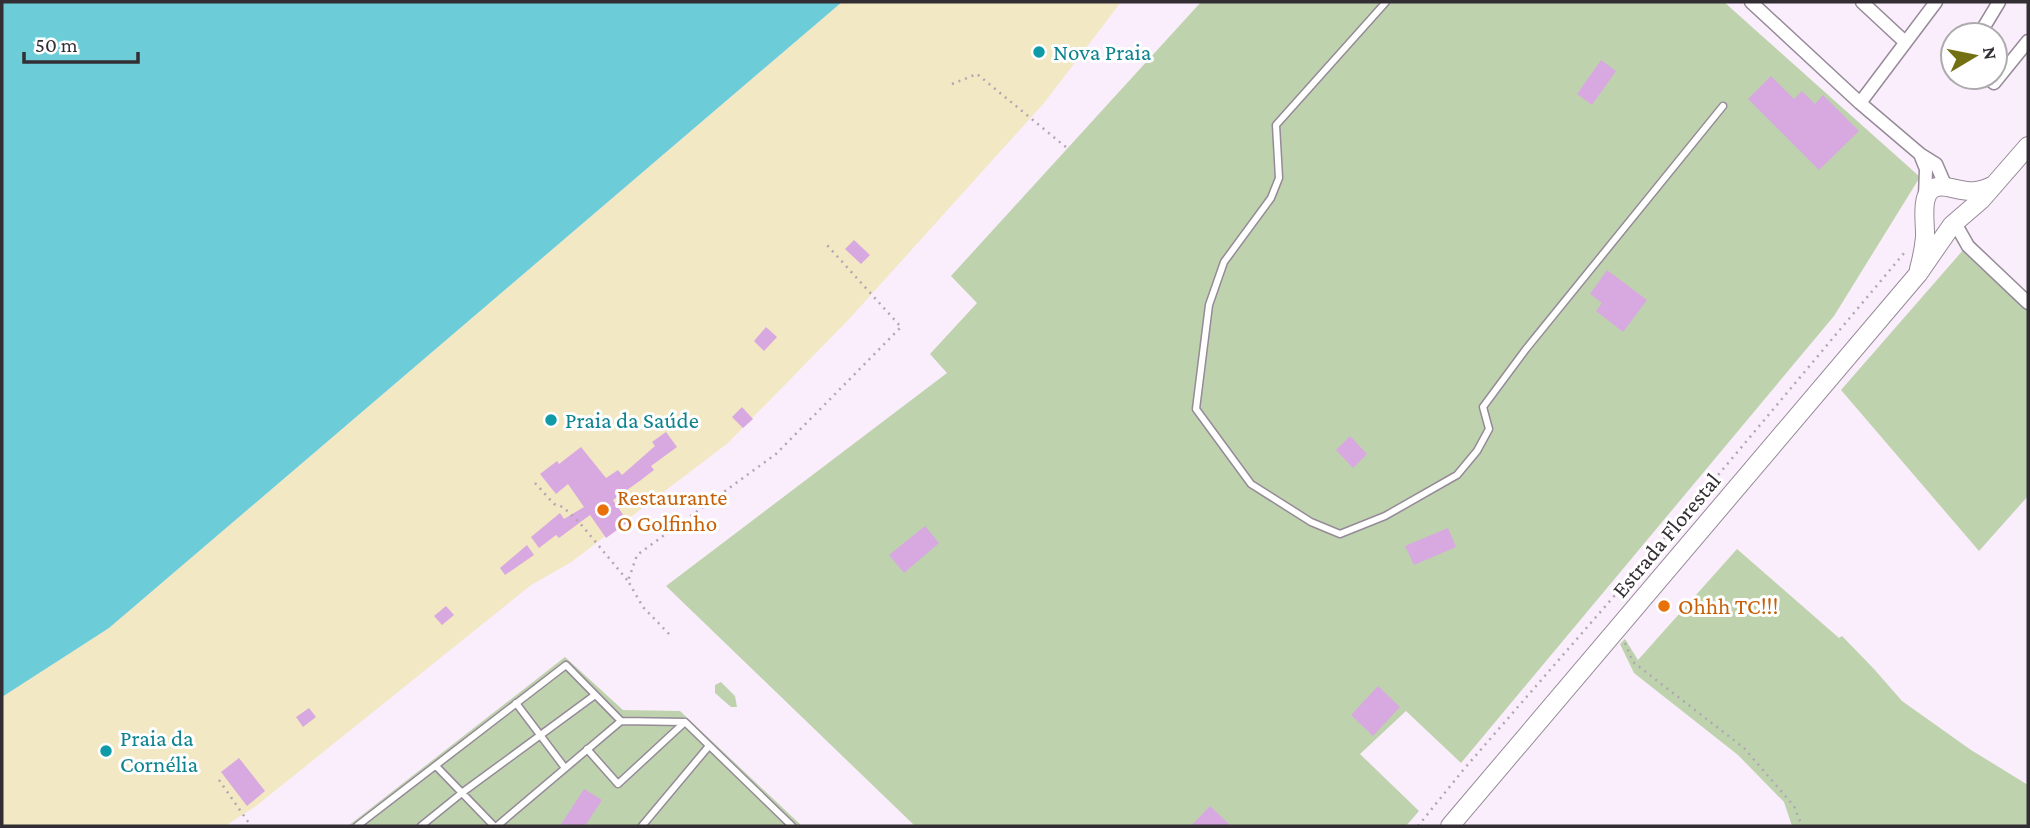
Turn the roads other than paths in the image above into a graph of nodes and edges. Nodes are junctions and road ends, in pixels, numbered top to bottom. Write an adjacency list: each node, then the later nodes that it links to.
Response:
1 (1386, 2): 11 (lane)
2 (1751, 2): 10 (street)
3 (1862, 2): 8 (street)
4 (1999, 2): 6 (street)
5 (1931, 4): 8 (street)
6 (1987, 21)
7 (2028, 41): 9 (street)
8 (1905, 42): 10 (street)
9 (2009, 64)
10 (1860, 103): 13 (street)
11 (1723, 106)
12 (2028, 146): 14 (main road, Estrada Florestal)
13 (1920, 154): 15 (street); 16 (street)
14 (1994, 185): 15 (main road); 17 (main road, Estrada Florestal)
15 (1949, 188): 16 (main road); 17 (main road)
16 (1924, 206): 17 (main road); 18 (main road)
17 (1955, 222): 18 (main road, Estrada Florestal); 19 (street)
18 (1918, 274): 35 (main road, Estrada Florestal)
19 (2028, 303)
20 (595, 695): 21 (lane); 22 (lane); 24 (lane)
21 (516, 703): 24 (lane); 27 (lane)
22 (621, 721): 23 (lane); 26 (lane)
23 (685, 722): 25 (lane); 26 (lane)
24 (540, 736): 28 (lane); 29 (lane)
25 (709, 746): 33 (lane); 34 (lane)
26 (587, 749): 28 (lane)
27 (436, 766): 29 (lane); 30 (lane)
28 (565, 768): 32 (lane)
29 (463, 792): 31 (lane); 32 (lane)
30 (357, 826)
31 (421, 826)
32 (495, 826)
33 (642, 826)
34 (792, 826)
35 (1450, 826)

